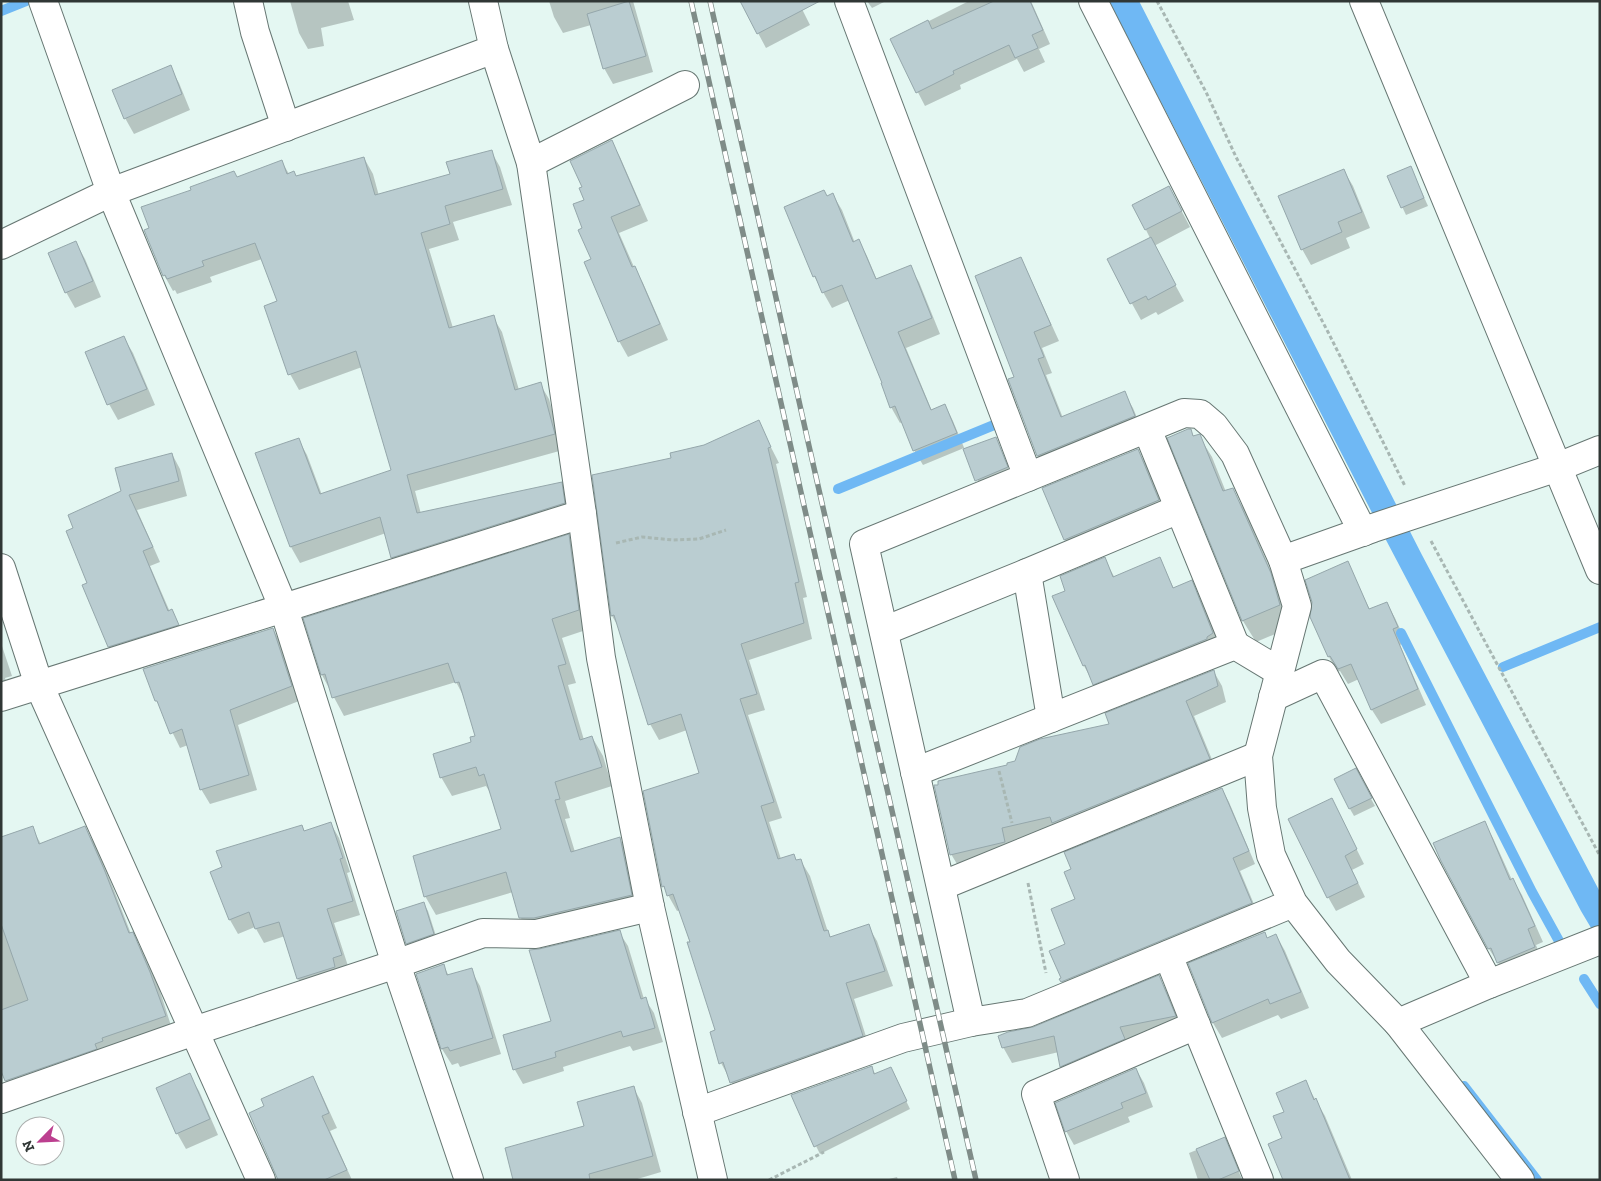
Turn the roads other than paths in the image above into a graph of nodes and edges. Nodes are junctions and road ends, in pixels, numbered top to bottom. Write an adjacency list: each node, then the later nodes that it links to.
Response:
1 (43, 1): 11 (street)
2 (248, 1): 9 (street)
3 (483, 1): 7 (street)
4 (849, 1): 16 (street)
5 (1093, 1): 19 (street)
6 (1364, 1): 15 (street)
7 (494, 49): 9 (street); 10 (street)
8 (685, 85): 10 (street)
9 (286, 127): 11 (street)
10 (531, 163): 18 (street)
11 (111, 192): 12 (street); 24 (street)
12 (1, 245)
13 (1146, 429): 16 (street); 17 (street); 20 (street)
14 (1600, 450): 15 (street)
15 (1558, 467): 19 (street); 22 (street)
16 (1028, 477): 25 (street)
17 (1179, 509): 23 (street); 26 (street)
18 (582, 514): 24 (street); 35 (street)
19 (1368, 530): 20 (street)
20 (1283, 560): 27 (street)
21 (1, 568): 28 (street)
22 (1600, 570)
23 (1027, 573): 25 (street); 30 (street)
24 (284, 608): 28 (street); 38 (street)
25 (884, 630): 32 (street)
26 (1235, 645): 27 (street); 30 (street)
27 (1277, 684): 31 (street); 39 (street)
28 (40, 685): 29 (street); 43 (street)
29 (1, 697)
30 (1051, 718): 32 (street)
31 (1258, 756): 33 (street); 34 (street)
32 (915, 772): 33 (street)
33 (940, 886): 40 (street)
34 (1292, 903): 37 (street); 41 (street)
35 (650, 907): 38 (street); 45 (street)
36 (1596, 942): 39 (street)
37 (1168, 955): 40 (street); 42 (street)
38 (396, 964): 43 (street); 47 (street)
39 (1489, 984): 41 (street)
40 (971, 1022): 45 (street)
41 (1398, 1023): 51 (street)
42 (1196, 1025): 49 (street); 50 (street)
43 (194, 1031): 44 (street); 46 (street)
44 (1, 1099)
45 (697, 1112): 48 (street)
46 (261, 1180)
47 (469, 1180)
48 (713, 1180)
49 (1065, 1180)
50 (1258, 1180)
51 (1520, 1180)

